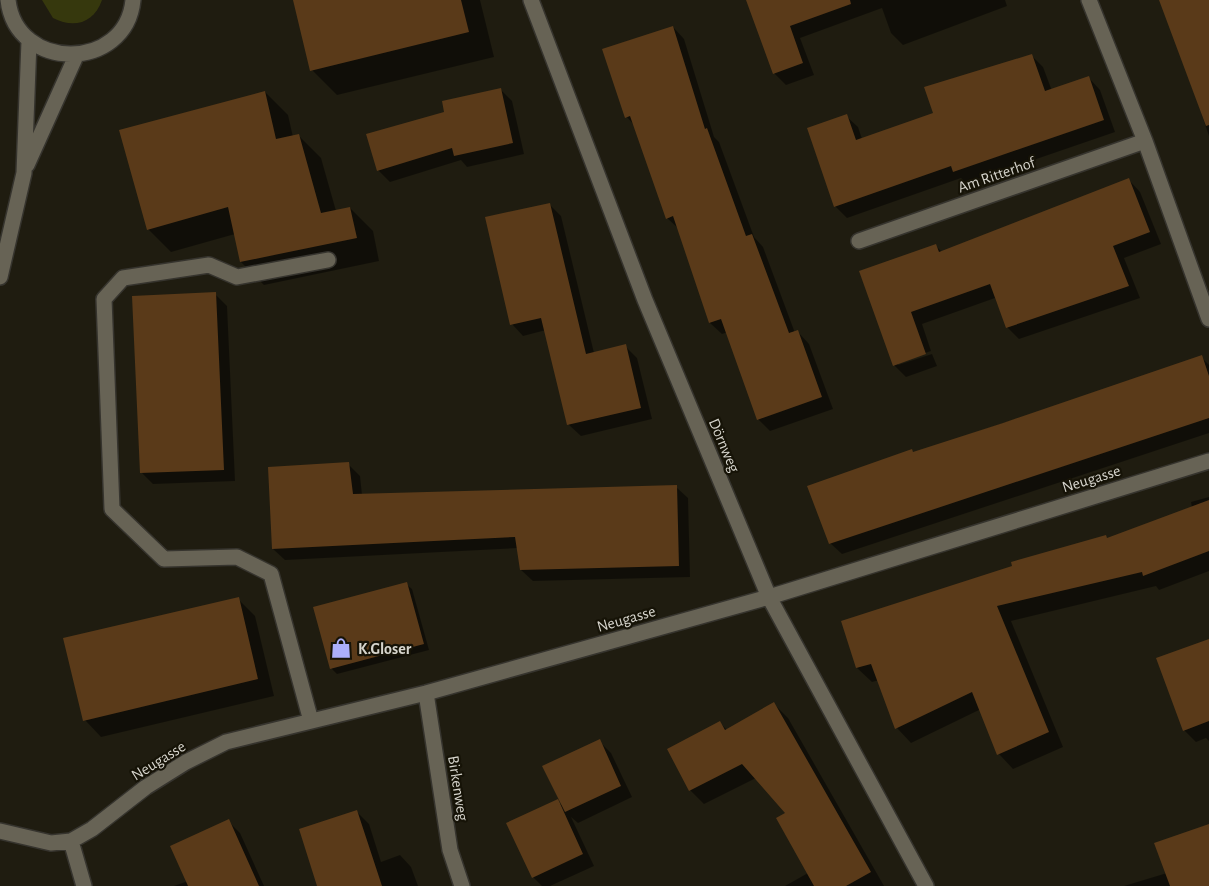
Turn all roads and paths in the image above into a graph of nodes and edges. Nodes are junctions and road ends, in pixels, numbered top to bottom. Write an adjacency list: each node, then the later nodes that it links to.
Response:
1 (8, 0): 5 (street)
2 (531, 0): 14 (street, Dörnweg)
3 (1089, 0): 7 (street)
4 (136, 3): 6 (street)
5 (29, 41): 6 (street); 8 (street)
6 (76, 56): 8 (street)
7 (1145, 141): 9 (street, Am Ritterhof); 12 (street)
8 (24, 173): 11 (street)
9 (859, 241)
10 (328, 260): 16 (street)
11 (0, 277)
12 (1209, 319)
13 (1209, 460): 14 (street, Neugasse)
14 (769, 597): 15 (street, Neugasse); 23 (street, Dörnweg)
15 (426, 693): 16 (street, Neugasse); 22 (street, Birkenweg)
16 (311, 721): 20 (street, Neugasse)
17 (0, 825): 19 (street)
18 (0, 831): 19 (street)
19 (19, 835): 20 (street)
20 (71, 841): 21 (street)
21 (84, 886)
22 (462, 886)
23 (926, 886)

